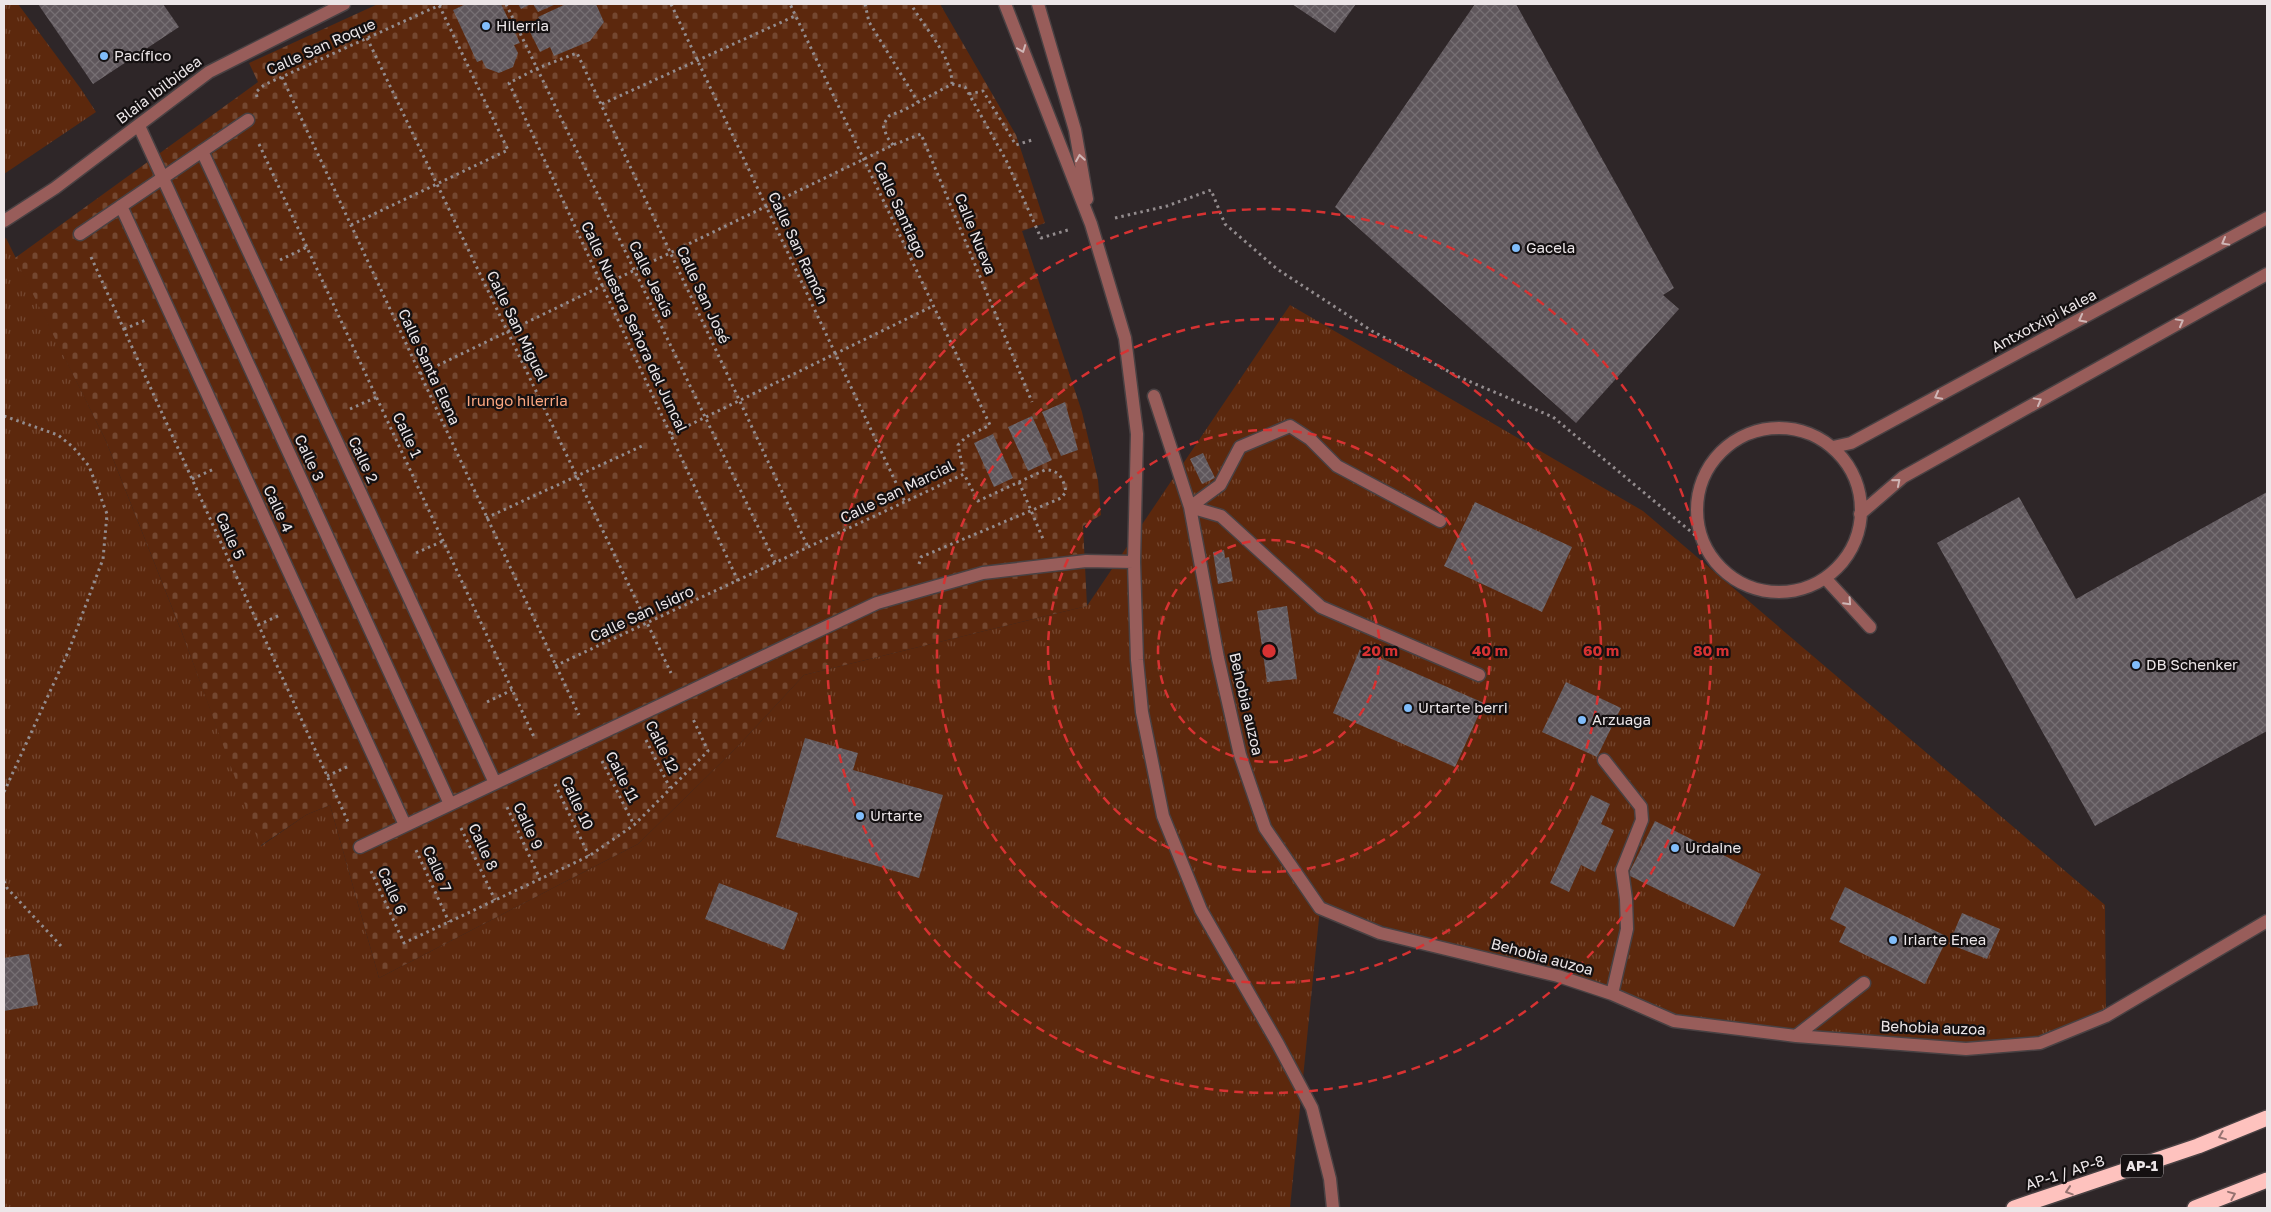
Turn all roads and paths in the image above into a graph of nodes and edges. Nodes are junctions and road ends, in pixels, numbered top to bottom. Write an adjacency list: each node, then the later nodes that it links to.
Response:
1 (344, 4): 21 (street, Blaia Ibilbidea)
2 (441, 4): 11 (path, Calle San Roque); 27 (path)
3 (506, 4): 13 (path, Calle Jesús)
4 (671, 4): 12 (path, Calle San Ramón)
5 (790, 4): 10 (path, Calle Santiago)
6 (865, 4): 18 (path)
7 (910, 4): 15 (path)
8 (1005, 4): 32 (street, one-way to 32)
9 (1038, 4): 32 (street, one-way to 9)
10 (795, 16): 12 (path); 25 (path, Calle Santiago)
11 (367, 38): 14 (path, Calle San Roque); 27 (path, Calle San Miguel)
12 (698, 60): 19 (path); 29 (path, Calle San Ramón)
13 (538, 68): 19 (path, Calle San José); 37 (path, Calle Jesús); 39 (path, Calle Nuestra Señora del Juncal)
14 (282, 77): 16 (path, Calle San Roque); 33 (path, Calle Santa Elena)
15 (952, 84): 17 (path); 18 (path)
16 (264, 85)
17 (969, 94): 22 (path); 35 (path)
18 (918, 102): 23 (path)
19 (602, 104): 36 (path, Calle San José)
20 (248, 120): 24 (street); 77 (path, Calle 1)
21 (139, 126): 26 (street, Calle 3); 31 (street, Blaia Ibilbidea)
22 (1010, 137)
23 (893, 145): 25 (path, Calle Nueva); 46 (path, Calle Nueva)
24 (202, 151): 26 (street); 79 (street, Calle 2)
25 (864, 159): 29 (path, Calle Nueva); 40 (path, Calle Santiago)
26 (162, 178): 28 (street); 82 (street, Calle 3)
27 (437, 184): 33 (path); 41 (path, Calle San Miguel)
28 (121, 206): 34 (street); 83 (street, Calle 4)
29 (766, 207): 36 (path, Calle Nueva); 42 (path, Calle San Ramón)
30 (2267, 218): 52 (street, Antxotxipi kalea, one-way to 52)
31 (4, 221)
32 (1091, 224): 63 (path); 65 (street)
33 (351, 225): 43 (path, Calle Santa Elena)
34 (80, 234): 85 (path, Calle 5)
35 (1041, 238)
36 (671, 253): 37 (path, Calle Nueva); 45 (path, Calle San José)
37 (634, 270): 39 (path, Calle Nueva); 48 (path, Calle Jesús)
38 (2267, 274): 59 (street, one-way to 38)
39 (602, 286): 41 (path, Calle Nueva); 50 (path, Calle Nuestra Señora del Juncal)
40 (933, 306): 42 (path); 49 (path, Calle Santiago)
41 (508, 331): 43 (path, Calle Nueva); 54 (path, Calle San Miguel)
42 (835, 354): 45 (path); 56 (path, Calle San Ramón)
43 (420, 374): 60 (path, Calle Santa Elena)
44 (1154, 396): 57 (street, Behobia auzoa)
45 (740, 401): 48 (path); 64 (path, Calle San José)
46 (1032, 402)
47 (4, 416): 81 (path)
48 (705, 418): 50 (path); 66 (path, Calle Jesús)
49 (990, 425): 53 (path, Calle San Marcial)
50 (671, 434): 68 (path, Calle Nuestra Señora del Juncal)
51 (642, 446): 54 (path)
52 (1833, 447): 59 (street); 63 (street)
53 (964, 474): 55 (path); 56 (path, Calle San Marcial)
54 (577, 476): 60 (path); 70 (path, Calle San Miguel)
55 (1019, 482): 58 (path); 58 (path)
56 (905, 502): 64 (path, Calle San Marcial)
57 (1190, 507): 61 (street); 73 (street); 94 (street, Behobia auzoa)
58 (1031, 511): 62 (path); 69 (path)
59 (1860, 514): 67 (street)
60 (486, 518): 72 (path, Calle Santa Elena)
61 (1440, 521)
62 (1044, 539)
63 (1700, 540): 67 (street)
64 (808, 547): 66 (path, Calle San Marcial)
65 (1134, 562): 69 (street); 98 (street)
66 (776, 564): 68 (path, Calle San Isidro)
67 (1825, 578): 71 (street, one-way to 71)
68 (738, 581): 70 (path, Calle San Isidro)
69 (924, 590): 74 (street)
70 (647, 624): 72 (path, Calle San Isidro); 74 (path, Calle San Miguel)
71 (1870, 626)
72 (555, 666): 76 (path, Calle 11)
73 (1479, 675)
74 (681, 695): 75 (street); 80 (path, Calle San Miguel)
75 (635, 717): 76 (street); 80 (path, Calle 12)
76 (590, 738): 77 (street); 84 (path, Calle 11)
77 (544, 760): 79 (street); 86 (path, Calle 10)
78 (1604, 760): 94 (street)
79 (495, 782): 82 (street); 87 (path, Calle 9)
80 (670, 788): 84 (path)
81 (4, 792)
82 (450, 804): 83 (street); 89 (path, Calle 8)
83 (405, 826): 85 (street); 91 (path, Calle 7)
84 (634, 826): 86 (path)
85 (360, 847): 91 (path, Calle 6)
86 (589, 856): 87 (path)
87 (540, 879): 89 (path)
88 (4, 880): 92 (path)
89 (494, 900): 91 (path)
90 (2267, 921): 95 (street, Behobia auzoa)
91 (449, 922)
92 (61, 946)
93 (1864, 983): 95 (street)
94 (1612, 994): 95 (street, Behobia auzoa)
95 (1796, 1036)
96 (2267, 1118): 99 (highway, AP-1 / AP-8 / AP-1, one-way to 99)
97 (2267, 1180): 100 (highway, one-way to 97)
98 (1332, 1208)
99 (2014, 1208)
100 (2196, 1208)

